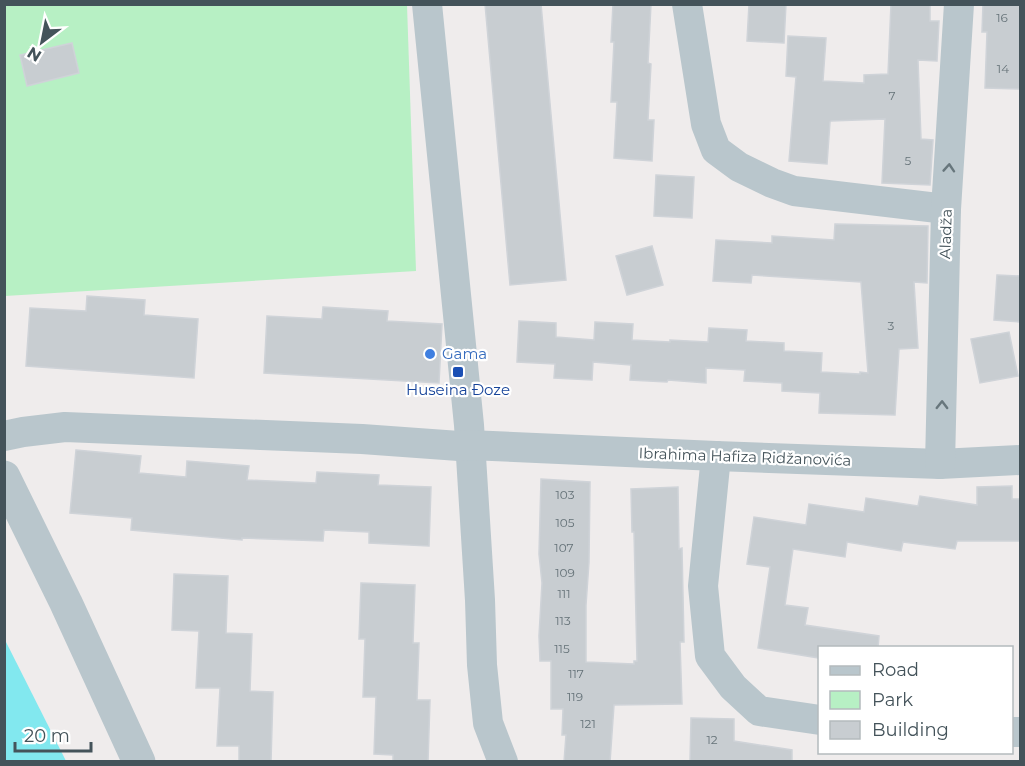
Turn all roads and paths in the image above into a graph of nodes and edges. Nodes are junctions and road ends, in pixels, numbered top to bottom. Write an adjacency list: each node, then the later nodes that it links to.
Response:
1 (427, 4): 6 (street)
2 (687, 4): 4 (street)
3 (959, 4): 4 (street, Aladža, one-way to 3)
4 (946, 208): 9 (street, Aladža, one-way to 4)
5 (4, 436): 6 (street)
6 (469, 445): 7 (street, Ibrahima Hafiza Ridžanovića); 13 (street)
7 (716, 456): 9 (street, Ibrahima Hafiza Ridžanovića); 11 (street)
8 (1020, 460): 9 (street, Ibrahima Hafiza Ridžanovića)
9 (940, 464)
10 (4, 477): 12 (street)
11 (818, 720)
12 (138, 762)
13 (503, 762)

